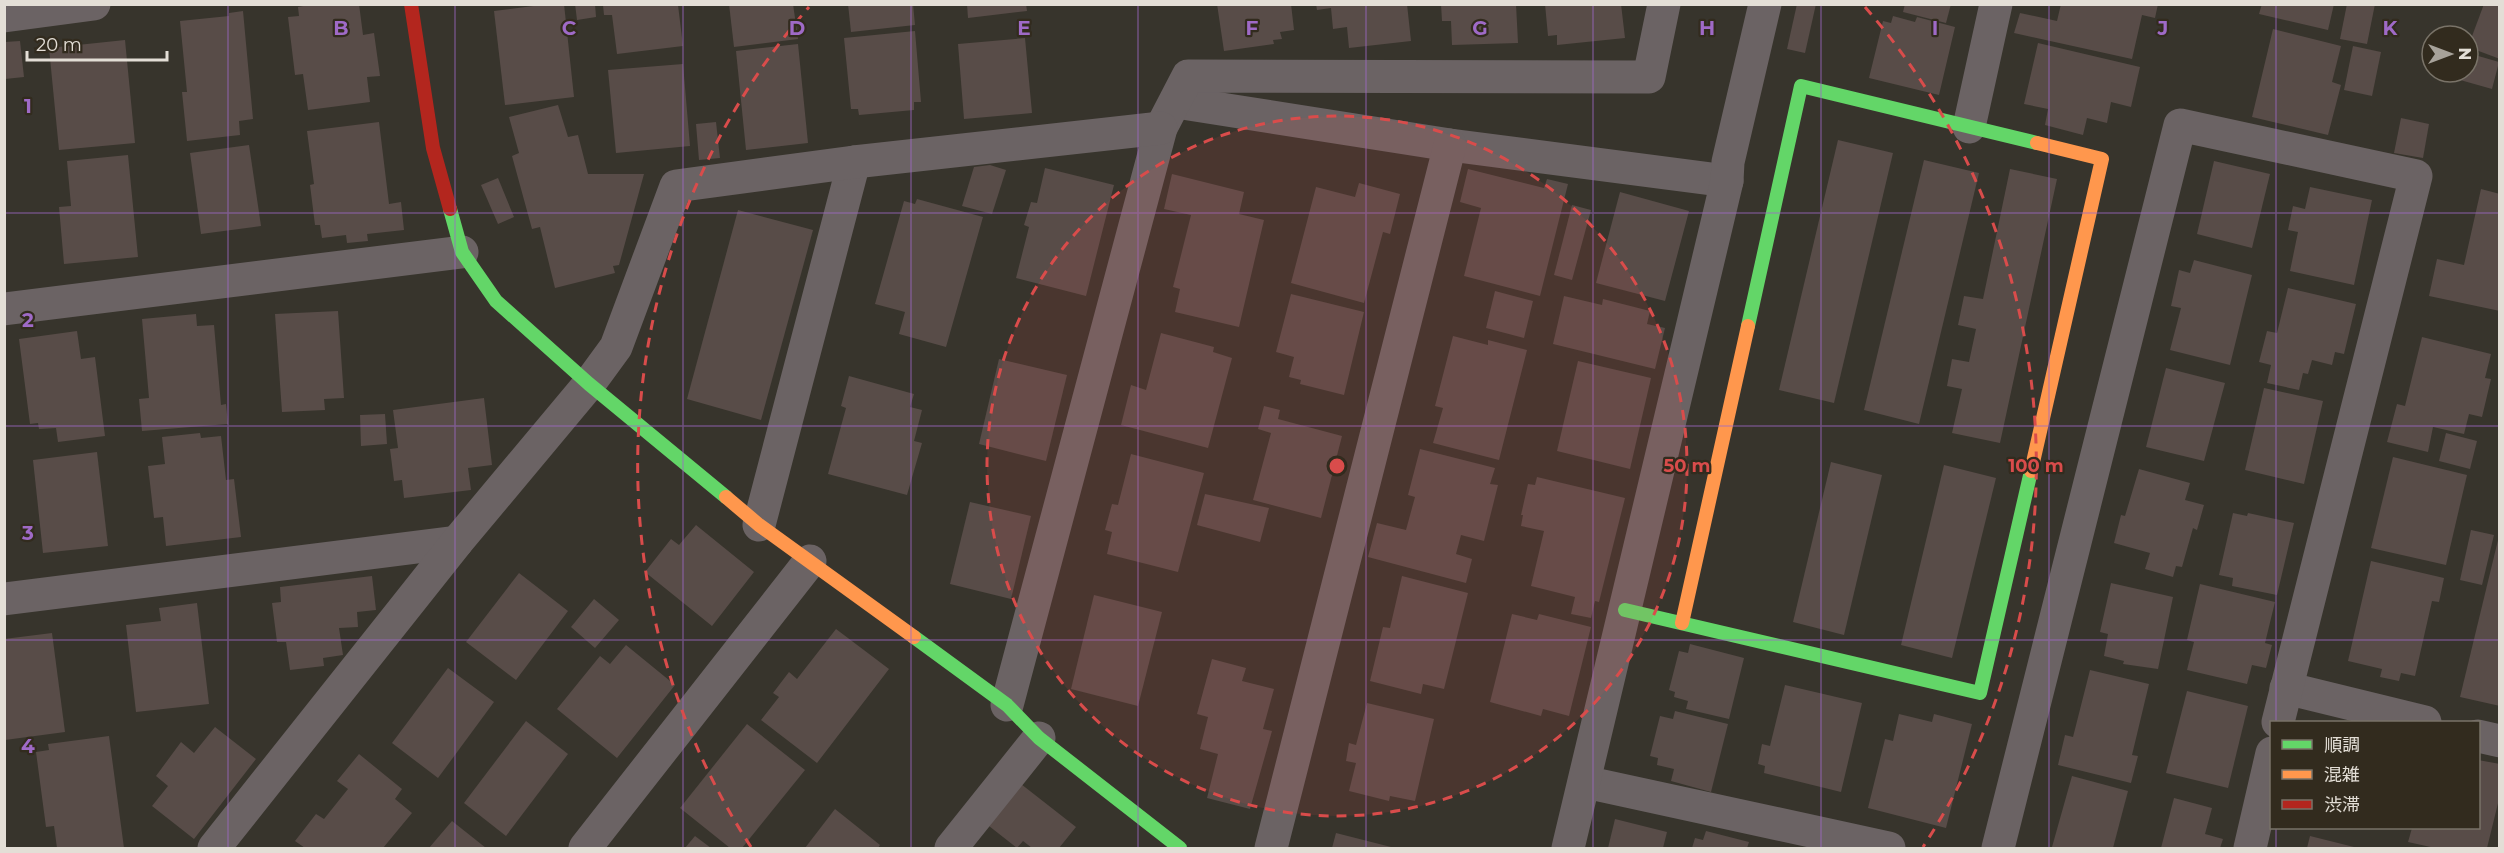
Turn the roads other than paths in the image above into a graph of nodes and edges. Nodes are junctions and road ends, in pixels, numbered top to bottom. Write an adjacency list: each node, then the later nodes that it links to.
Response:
1 (94, 4): 6 (street)
2 (411, 4): 12 (street)
3 (1664, 4): 7 (street)
4 (1766, 4): 11 (street)
5 (1996, 4): 8 (street)
6 (4, 16)
7 (1168, 115): 9 (street); 10 (street); 22 (street)
8 (1969, 127): 20 (street); 20 (street)
9 (1450, 145): 11 (street); 34 (street)
10 (854, 162): 14 (street); 15 (street)
11 (1726, 181): 19 (street)
12 (462, 252): 13 (street); 14 (street)
13 (4, 309)
14 (589, 384): 15 (street); 16 (street)
15 (759, 525): 17 (street)
16 (457, 542): 18 (street); 30 (street)
17 (810, 561): 22 (street); 31 (street)
18 (4, 599)
19 (1625, 610): 20 (street); 29 (street)
20 (1682, 623)
21 (2286, 688): 23 (street); 24 (street); 37 (street)
22 (1007, 705): 26 (street)
23 (2278, 721)
24 (2418, 721)
25 (2480, 736): 27 (street)
26 (1039, 738): 32 (street); 33 (street)
27 (2499, 741)
28 (2270, 758): 38 (street)
29 (1585, 782): 35 (street); 36 (street)
30 (214, 849)
31 (585, 849)
32 (951, 849)
33 (1180, 849)
34 (1271, 849)
35 (1568, 849)
36 (1889, 849)
37 (1998, 849)
38 (2250, 849)

